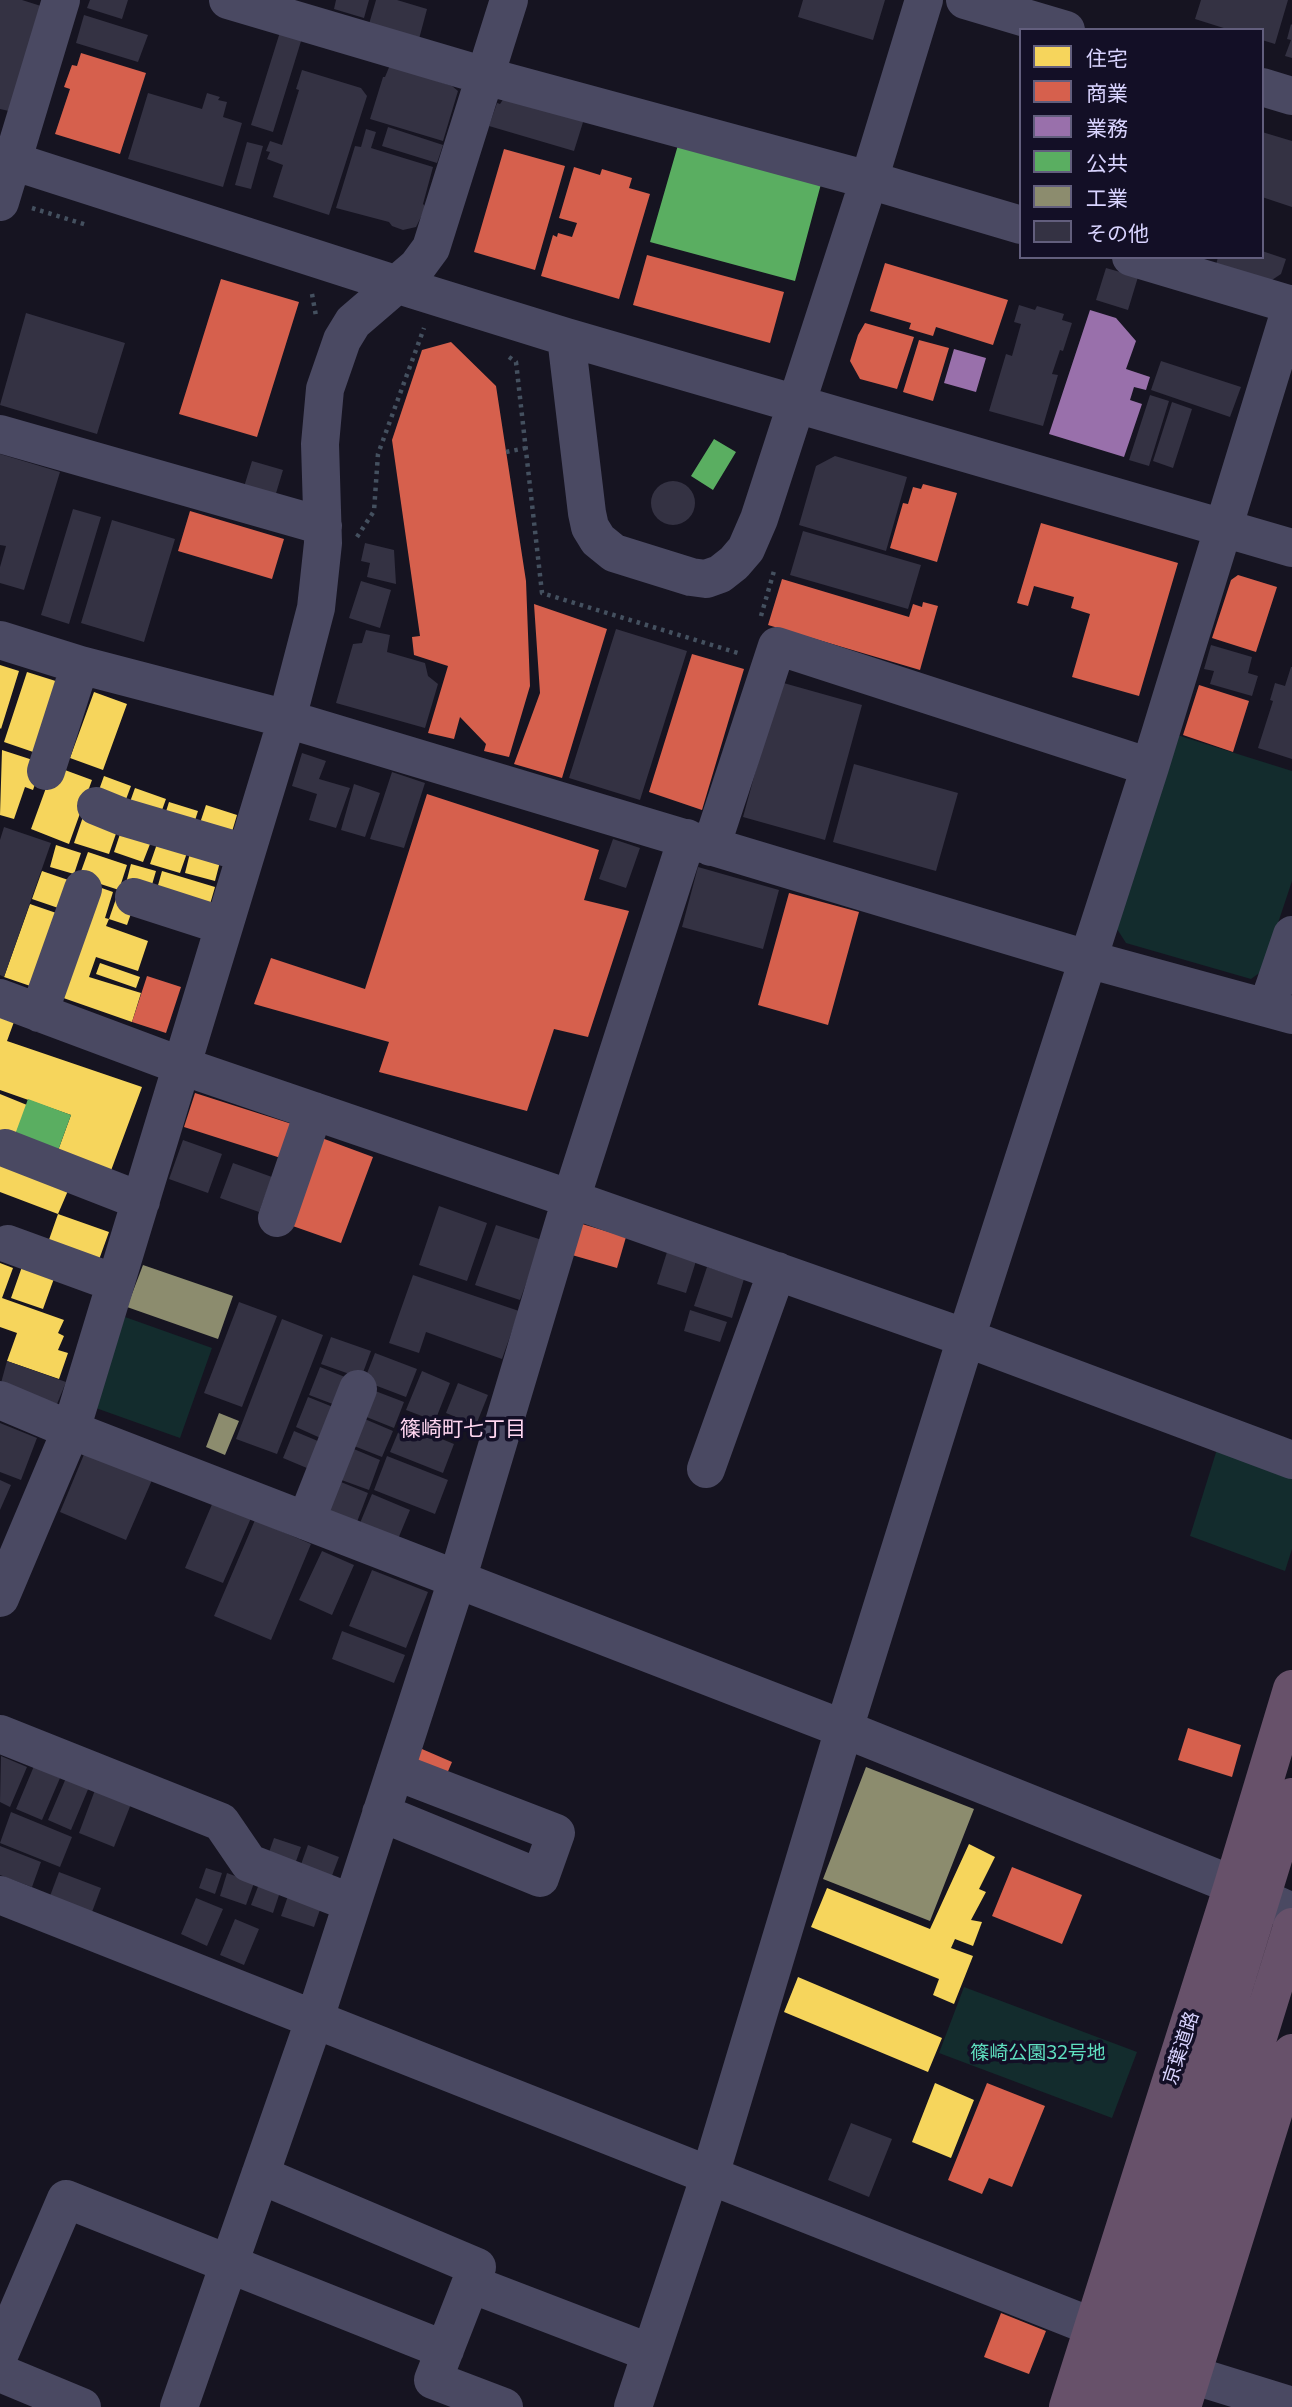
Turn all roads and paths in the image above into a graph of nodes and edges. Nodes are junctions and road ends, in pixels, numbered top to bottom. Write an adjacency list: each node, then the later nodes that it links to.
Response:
1 (61, 0): 11 (street)
2 (228, 0): 6 (street)
3 (509, 0): 8 (street)
4 (924, 0): 12 (street)
5 (965, 0): 7 (street)
6 (320, 13): 8 (street)
7 (1059, 28)
8 (485, 76): 12 (street); 17 (street)
9 (1264, 89): 10 (street)
10 (1292, 96)
11 (6, 159): 13 (street); 17 (street)
12 (869, 180): 14 (street); 24 (street)
13 (14, 205): 15 (path)
14 (1019, 224)
15 (92, 226)
16 (1138, 259): 19 (street)
17 (395, 284): 22 (street); 31 (street)
18 (311, 291): 20 (path)
19 (1292, 304): 30 (street)
20 (317, 318)
21 (414, 325): 25 (path)
22 (566, 337): 24 (street); 24 (street)
23 (506, 356): 28 (path)
24 (796, 403): 30 (street)
25 (388, 427): 26 (path); 31 (path)
26 (396, 430)
27 (0, 434): 31 (street)
28 (526, 448): 29 (path); 36 (path)
29 (506, 452)
30 (1223, 527): 32 (street); 39 (street)
31 (339, 533): 38 (street)
32 (1292, 548)
33 (776, 566): 34 (path)
34 (761, 618)
35 (0, 640): 37 (street)
36 (749, 657)
37 (80, 665): 38 (street); 40 (street)
38 (287, 719): 42 (street); 43 (street)
39 (1150, 767): 42 (street); 48 (street)
40 (46, 771)
41 (96, 806): 43 (street)
42 (699, 842): 48 (street); 55 (street)
43 (246, 853): 46 (street)
44 (83, 889): 51 (street)
45 (134, 897): 46 (street)
46 (223, 926): 52 (street)
47 (1292, 934): 50 (street)
48 (1087, 959): 50 (street); 61 (street)
49 (0, 999): 51 (street)
50 (1280, 1012)
51 (39, 1013): 52 (street)
52 (181, 1066): 53 (street); 56 (street)
53 (314, 1111): 55 (street); 57 (street)
54 (5, 1148): 56 (street)
55 (571, 1199): 59 (street); 68 (street)
56 (141, 1201): 60 (street)
57 (277, 1218)
58 (8, 1244): 60 (street)
59 (777, 1272): 61 (street); 66 (street)
60 (115, 1283): 64 (street)
61 (966, 1338): 65 (street); 71 (street)
62 (358, 1389): 67 (street)
63 (0, 1400): 64 (street)
64 (71, 1430): 67 (street); 69 (street)
65 (1292, 1460)
66 (706, 1469)
67 (306, 1521): 68 (street)
68 (457, 1580): 71 (street); 73 (street)
69 (0, 1598)
70 (1292, 1689): 76 (highway, 京葉道路)
71 (844, 1729): 76 (street); 84 (street)
72 (0, 1734): 78 (street)
73 (395, 1770): 75 (street); 75 (street)
74 (1292, 1797): 99 (highway, 京葉道路)
75 (381, 1813): 78 (street)
76 (1233, 1885): 79 (street); 87 (highway, 京葉道路)
77 (0, 1895): 81 (street)
78 (352, 1903): 81 (street)
79 (1292, 1912)
80 (1292, 1927): 100 (highway)
81 (315, 2018): 83 (street); 84 (street)
82 (1292, 2053): 92 (highway)
83 (260, 2175): 85 (street); 86 (street)
84 (710, 2175): 87 (street); 90 (street)
85 (230, 2264): 88 (street); 89 (street); 95 (street)
86 (471, 2284): 88 (street); 90 (street)
87 (1093, 2327): 92 (street); 98 (highway, 京葉道路)
88 (445, 2350): 96 (street)
89 (0, 2353)
90 (651, 2353): 97 (street)
91 (0, 2373): 94 (street)
92 (1187, 2391): 93 (street)
93 (1292, 2406)
94 (82, 2407)
95 (179, 2407)
96 (504, 2407)
97 (633, 2407)
98 (1069, 2407)
99 (1105, 2407)
100 (1144, 2407)

